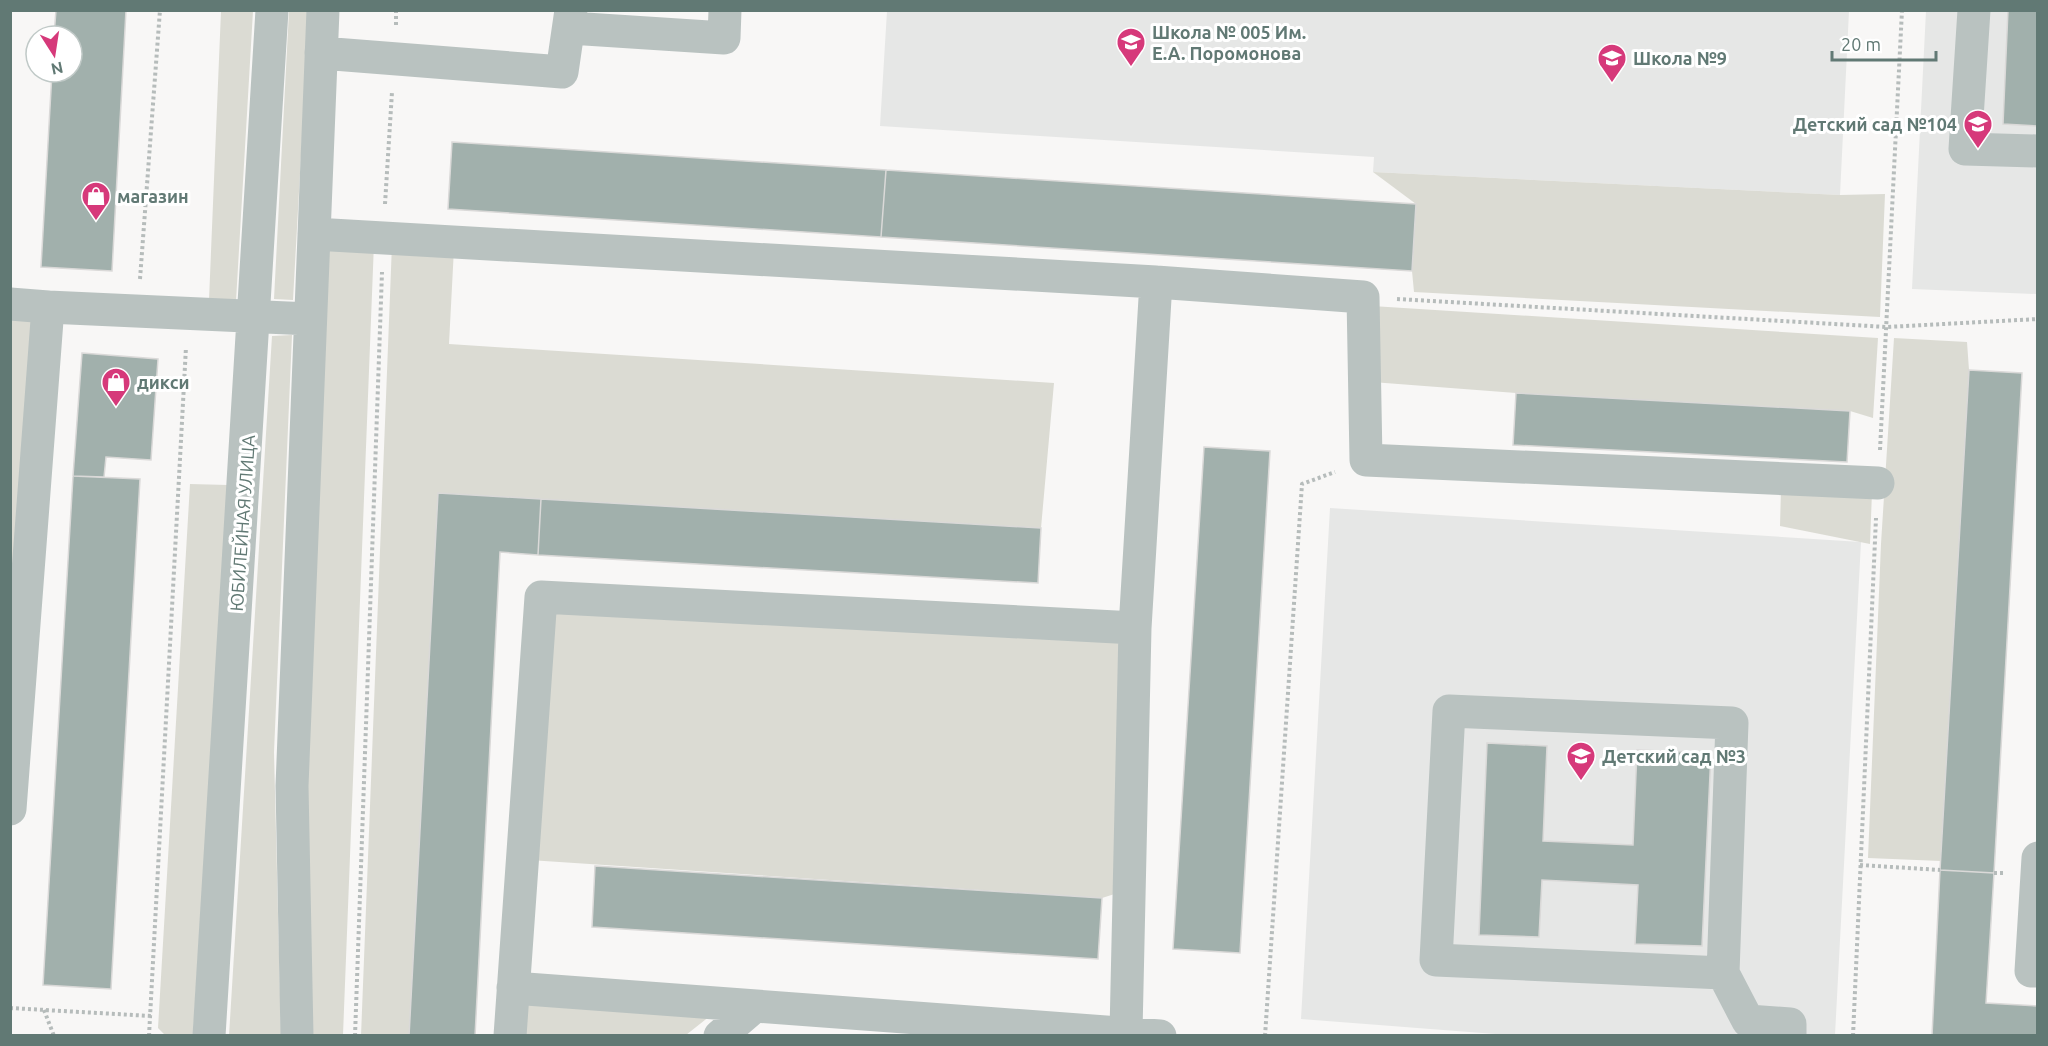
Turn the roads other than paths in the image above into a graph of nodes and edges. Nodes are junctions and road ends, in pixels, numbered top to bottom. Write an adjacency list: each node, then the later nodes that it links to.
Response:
1 (272, 10): 12 (street, ЮБИЛЕЙНАЯ УЛИЦА)
2 (323, 10): 6 (street)
3 (725, 10): 5 (street)
4 (1974, 10): 7 (street)
5 (571, 19): 6 (street)
6 (321, 53): 8 (street)
7 (2037, 152)
8 (314, 234): 9 (street); 13 (street)
9 (1156, 282): 14 (street); 15 (street)
10 (10, 304): 11 (street)
11 (48, 307): 12 (street); 16 (street)
12 (255, 316): 13 (street); 24 (street, ЮБИЛЕЙНАЯ УЛИЦА)
13 (310, 319): 25 (street)
14 (1878, 483)
15 (1135, 628): 21 (street); 23 (street)
16 (15, 680): 17 (street)
17 (10, 809)
18 (2037, 858): 19 (street)
19 (2037, 971)
20 (1723, 973): 20 (street); 29 (street)
21 (513, 988): 22 (street); 26 (street)
22 (755, 1006): 23 (street); 27 (street)
23 (1126, 1032): 28 (street)
24 (209, 1035)
25 (297, 1035)
26 (510, 1035)
27 (720, 1035)
28 (1160, 1035)
29 (1790, 1035)

